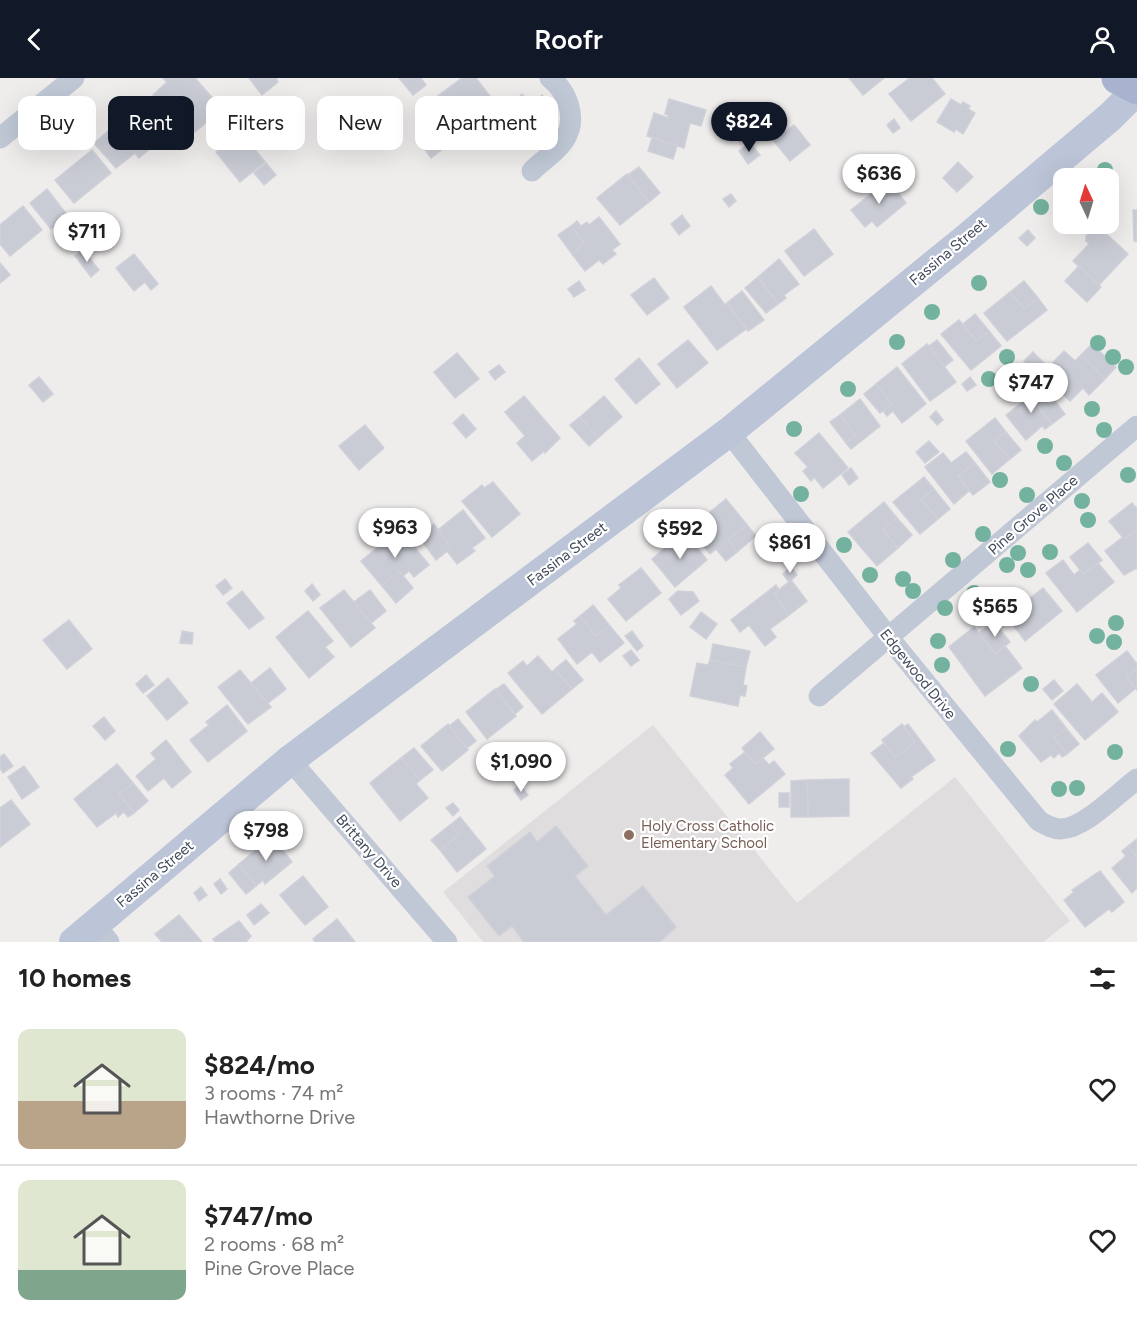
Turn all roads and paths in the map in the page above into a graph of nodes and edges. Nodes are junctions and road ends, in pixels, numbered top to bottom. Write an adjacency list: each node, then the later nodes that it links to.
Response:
1 (74, 78): 5 (street)
2 (550, 78): 6 (street)
3 (1118, 78): 4 (main road)
4 (1137, 89): 8 (street, Fassina Street)
5 (0, 138)
6 (532, 171)
7 (1137, 426): 9 (street, Pine Grove Place)
8 (729, 432): 9 (street, Edgewood Drive); 11 (street, Fassina Street)
9 (889, 638): 10 (street, Pine Grove Place); 12 (street, Edgewood Drive)
10 (819, 696)
11 (290, 760): 13 (street, Fassina Street); 14 (street, Brittany Drive)
12 (1137, 779)
13 (93, 936)
14 (447, 942)

